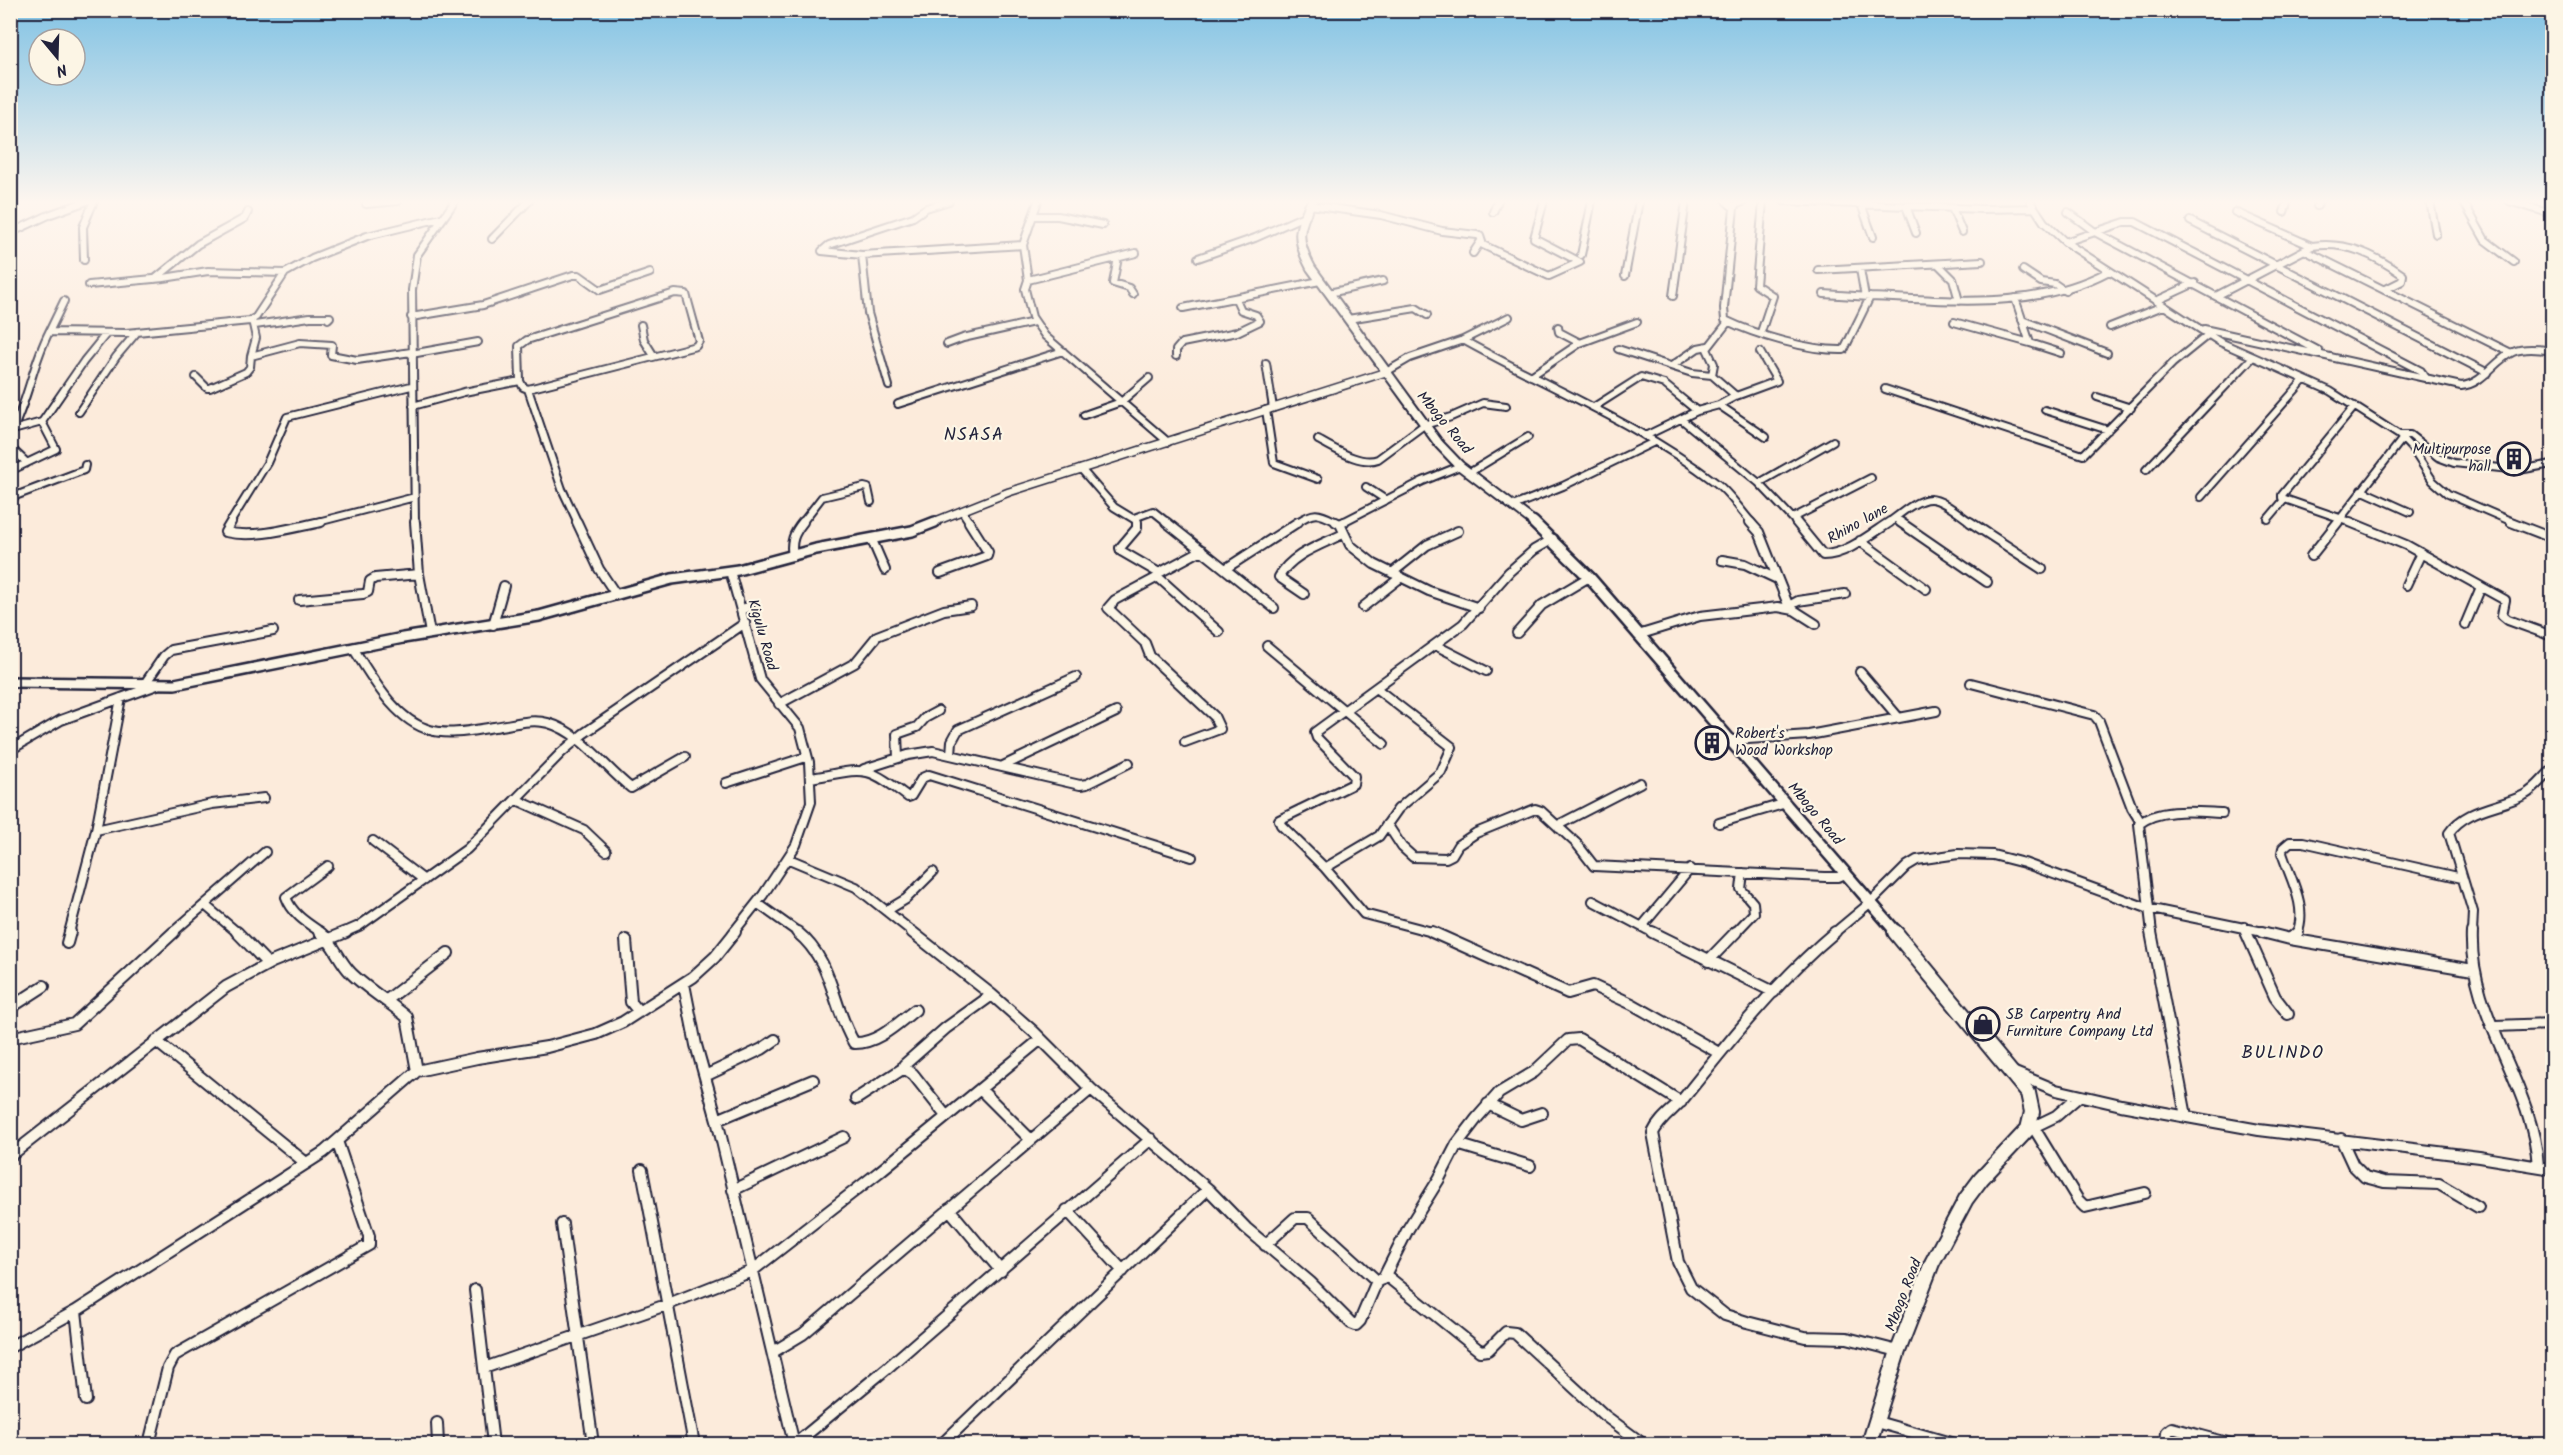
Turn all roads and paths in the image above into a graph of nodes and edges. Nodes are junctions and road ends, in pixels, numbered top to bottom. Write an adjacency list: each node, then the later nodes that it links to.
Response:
1 (167, 269): 30 (street)
2 (292, 269): 27 (street)
3 (415, 269): 53 (street)
4 (863, 269): 103 (street)
5 (1026, 269): 31 (street)
6 (1073, 269): 31 (street)
7 (1116, 269): 40 (street)
8 (1313, 269): 33 (main road, Mbogo Road)
9 (1535, 269): 10 (street)
10 (1565, 269)
11 (1626, 269): 29 (street)
12 (1676, 269): 43 (street)
13 (1727, 269): 61 (street)
14 (1757, 269): 69 (street)
15 (1860, 269): 24 (street); 44 (street)
16 (1943, 269): 48 (street)
17 (2106, 269): 26 (street)
18 (2167, 269): 35 (street)
19 (2226, 269): 32 (street)
20 (2269, 269): 32 (street)
21 (2285, 269): 94 (street)
22 (2342, 269): 37 (street)
23 (2392, 269): 37 (street)
24 (1818, 270)
25 (2023, 270): 38 (street)
26 (2109, 271): 38 (street); 49 (street)
27 (285, 273): 30 (street); 58 (street)
28 (650, 273): 53 (street)
29 (1625, 276)
30 (155, 279): 36 (street)
31 (1028, 280): 59 (street)
32 (2248, 280): 42 (street); 99 (street)
33 (1320, 281): 39 (main road, Mbogo Road); 46 (street)
34 (1383, 281): 39 (street)
35 (2195, 283): 42 (street); 49 (street)
36 (89, 285)
37 (2384, 290): 85 (street)
38 (2064, 291): 45 (street)
39 (1329, 293): 56 (main road, Mbogo Road)
40 (1133, 294)
41 (1824, 294): 44 (street)
42 (2218, 295): 86 (street)
43 (1672, 296)
44 (1868, 297): 48 (street); 69 (street)
45 (2015, 298): 48 (street); 57 (street)
46 (1236, 299): 51 (street); 89 (street)
47 (64, 301): 67 (street)
48 (1959, 301)
49 (2156, 301): 50 (street)
50 (2163, 306): 65 (street); 66 (street)
51 (1183, 308)
52 (1427, 315): 56 (street)
53 (411, 317): 82 (street)
54 (1509, 317): 72 (street)
55 (328, 319): 58 (street)
56 (1348, 319): 93 (main road, Mbogo Road)
57 (2022, 320): 75 (street); 84 (street)
58 (254, 322): 68 (street); 87 (street)
59 (1034, 322): 76 (street); 79 (street)
60 (1637, 322): 74 (street)
61 (1728, 322): 69 (street); 77 (street)
62 (1954, 322): 75 (street)
63 (640, 325): 88 (street)
64 (1558, 327): 74 (street)
65 (2110, 327)
66 (2198, 327): 71 (street); 86 (street)
67 (49, 332): 70 (street); 125 (street)
68 (137, 332): 70 (street); 119 (street)
69 (1761, 332)
70 (106, 334): 122 (street)
71 (2209, 334): 90 (street); 115 (street)
72 (1463, 340): 93 (street); 96 (street)
73 (478, 342): 82 (street)
74 (1580, 343): 96 (street)
75 (2030, 343): 83 (street)
76 (947, 344)
77 (1708, 346): 92 (street); 95 (street)
78 (1618, 349): 92 (street)
79 (1063, 351): 108 (street); 109 (street)
80 (2553, 351): 85 (street)
81 (1761, 352): 106 (street)
82 (411, 353): 87 (street); 102 (street)
83 (2061, 353)
84 (2107, 353)
85 (2511, 353): 94 (street)
86 (2322, 354): 99 (street)
87 (251, 356): 97 (street)
88 (654, 356): 101 (street); 104 (street)
89 (1176, 356)
90 (2252, 358): 100 (street); 140 (street)
91 (1266, 363): 116 (street)
92 (1673, 365): 95 (street)
93 (1386, 372): 116 (street); 123 (main road, Mbogo Road)
94 (2488, 373): 99 (street)
95 (1712, 375): 106 (street)
96 (1531, 376): 114 (street)
97 (196, 377)
98 (1149, 378): 108 (street)
99 (2427, 379)
100 (2304, 380): 113 (street); 148 (street)
101 (520, 381): 104 (street); 111 (street)
102 (411, 386): 111 (street); 147 (street)
103 (889, 386)
104 (528, 389): 189 (street)
105 (1885, 389): 124 (street)
106 (1736, 396): 110 (street)
107 (2097, 397): 115 (street)
108 (1121, 402): 120 (street); 132 (street)
109 (898, 404)
110 (1719, 405): 118 (street); 129 (street)
111 (413, 406): 147 (street)
112 (1506, 406): 123 (street)
113 (2355, 406): 127 (street); 151 (street)
114 (1594, 407): 118 (street); 126 (street)
115 (2131, 408): 124 (street)
116 (1269, 409): 132 (street); 143 (street)
117 (2044, 410): 124 (street)
118 (1697, 411): 121 (street)
119 (79, 412)
120 (1084, 415)
121 (1681, 419): 126 (street); 144 (street, Rhino lane)
122 (42, 422): 125 (street); 135 (street)
123 (1424, 425): 130 (street); 139 (main road, Mbogo Road)
124 (2108, 430)
125 (12, 433)
126 (1645, 436): 133 (street)
127 (2402, 436): 136 (street); 146 (street); 164 (street)
128 (1528, 437): 139 (street)
129 (1766, 437)
130 (1318, 440)
131 (1833, 441): 144 (street)
132 (1168, 442): 138 (street)
133 (1654, 442): 153 (street); 183 (street)
134 (10, 447): 135 (street)
135 (27, 463): 141 (street)
136 (2553, 464)
137 (85, 465): 149 (street)
138 (1081, 469): 154 (street); 156 (street)
139 (1465, 470): 150 (street); 153 (main road, Mbogo Road)
140 (2146, 470)
141 (10, 471)
142 (1871, 478): 157 (street)
143 (1318, 479)
144 (1759, 483): 157 (street, Rhino lane)
145 (1366, 487): 150 (street)
146 (2361, 490): 155 (street); 158 (street)
147 (415, 497): 179 (street)
148 (2201, 497)
149 (10, 498)
150 (1386, 500): 161 (street)
151 (2284, 500): 158 (street); 160 (street)
152 (871, 502): 170 (street)
153 (1513, 506): 165 (main road, Mbogo Road)
154 (962, 511): 166 (street); 177 (street)
155 (2410, 512)
156 (1134, 518): 168 (street); 180 (street)
157 (1793, 518): 167 (street, Rhino lane)
158 (2341, 518): 169 (street); 171 (street)
159 (1896, 519): 167 (street, Rhino lane); 174 (street, Rhino lane); 184 (street)
160 (2268, 519)
161 (1340, 524): 163 (street); 173 (street)
162 (1458, 531): 178 (street)
163 (1343, 534): 178 (street); 190 (street)
164 (2553, 538)
165 (1553, 539): 181 (main road, Mbogo Road); 198 (street)
166 (872, 540): 170 (street); 175 (street)
167 (1860, 541): 188 (street)
168 (1202, 550): 173 (street); 180 (street)
169 (2421, 553): 185 (street); 187 (street)
170 (793, 556): 176 (street)
171 (2311, 556)
172 (1722, 560): 183 (street)
173 (1225, 569): 197 (street)
174 (2042, 569)
175 (885, 570)
176 (730, 571): 189 (street); 199 (street, Kigulu Road)
177 (940, 573)
178 (1392, 573): 182 (street)
179 (419, 574): 192 (street); 206 (street)
180 (1158, 575): 205 (street); 230 (street)
181 (1588, 577): 207 (street); 208 (main road, Mbogo Road)
182 (1400, 578): 196 (street); 198 (street)
183 (1777, 579): 195 (street)
184 (1987, 582)
185 (2406, 585)
186 (504, 586): 202 (street)
187 (2481, 587): 203 (street); 209 (street)
188 (1926, 589)
189 (615, 592): 202 (street)
190 (1304, 594)
191 (1845, 594): 195 (street)
192 (299, 600)
193 (750, 606): 199 (street)
194 (971, 606): 222 (street)
195 (1789, 606): 201 (street); 208 (street)
196 (1363, 607)
197 (1274, 608)
198 (1479, 608): 210 (street)
199 (741, 610): 200 (street, Kigulu Road)
200 (745, 623): 222 (street, Kigulu Road); 229 (street)
201 (1816, 624)
202 (493, 625): 206 (street)
203 (2465, 625)
204 (273, 631): 218 (street)
205 (1219, 632)
206 (430, 633): 212 (street)
207 (1517, 633)
208 (1638, 635): 228 (main road, Mbogo Road)
209 (2553, 636)
210 (1435, 645): 213 (street); 220 (street)
211 (1267, 646): 224 (street)
212 (353, 648): 219 (street); 229 (street)
213 (1486, 671)
214 (1860, 672): 227 (street)
215 (1076, 677): 233 (street)
216 (10, 682): 218 (street)
217 (1971, 683): 248 (street)
218 (144, 685): 219 (street)
219 (157, 685): 221 (street)
220 (1377, 689): 224 (street); 250 (street)
221 (121, 698): 232 (street); 252 (street)
222 (779, 704): 235 (street, Kigulu Road)
223 (938, 711): 236 (street)
224 (1346, 711): 231 (street); 259 (street)
225 (1936, 711): 227 (street)
226 (1116, 712): 238 (street)
227 (1899, 718): 228 (street)
228 (1732, 740): 246 (main road, Mbogo Road)
229 (576, 741): 234 (street); 245 (street)
230 (1185, 742)
231 (1384, 744)
232 (10, 750)
233 (951, 754): 236 (street); 238 (street)
234 (685, 757)
235 (806, 757): 241 (street); 242 (street)
236 (898, 758): 239 (street)
237 (1129, 764): 238 (street)
238 (1003, 766)
239 (862, 769): 241 (street); 256 (street)
240 (2553, 770): 264 (street)
241 (811, 778): 257 (street)
242 (726, 783)
243 (1640, 783): 251 (street)
244 (264, 798): 252 (street)
245 (517, 800): 254 (street); 265 (street)
246 (1786, 803): 249 (street); 263 (main road, Mbogo Road)
247 (2222, 813): 248 (street)
248 (2140, 821): 270 (street)
249 (1719, 823)
250 (1387, 824): 251 (street); 259 (street)
251 (1559, 828): 260 (street)
252 (96, 830): 277 (street)
253 (373, 841): 265 (street)
254 (606, 851)
255 (266, 852): 269 (street)
256 (1192, 857)
257 (789, 859): 268 (street); 271 (street)
258 (328, 866): 274 (street)
259 (1325, 868): 297 (street)
260 (1690, 869): 262 (street); 273 (street)
261 (933, 872): 271 (street)
262 (1743, 873): 263 (street); 279 (street)
263 (1845, 874): 267 (main road, Mbogo Road)
264 (2462, 878): 275 (street); 281 (street)
265 (424, 880): 274 (street)
266 (1593, 901): 273 (street)
267 (1870, 902): 270 (street); 284 (street); 299 (main road, Mbogo Road)
268 (757, 903): 282 (street); 288 (street)
269 (206, 906): 280 (street); 293 (street)
270 (2146, 908): 272 (street); 311 (street)
271 (886, 911): 285 (street)
272 (2244, 927): 275 (street); 290 (street)
273 (1646, 930): 279 (street)
274 (330, 939): 280 (street); 286 (street)
275 (2290, 939): 281 (street)
276 (626, 940): 289 (street)
277 (66, 943)
278 (448, 953): 286 (street)
279 (1708, 961): 284 (street)
280 (268, 964): 296 (street)
281 (2473, 970): 292 (street)
282 (684, 984): 289 (street); 301 (street)
283 (44, 986): 287 (street)
284 (1774, 992): 297 (street)
285 (992, 995): 294 (street); 298 (street)
286 (387, 1000): 300 (street)
287 (10, 1008)
288 (915, 1010)
289 (639, 1012): 300 (street)
290 (2288, 1014)
291 (2553, 1024): 292 (street)
292 (2494, 1026): 323 (street)
293 (10, 1038)
294 (1041, 1039): 303 (street); 304 (street)
295 (775, 1040): 301 (street)
296 (156, 1041): 320 (street); 321 (street)
297 (1719, 1053): 307 (street)
298 (904, 1068): 306 (street); 310 (street)
299 (2010, 1070): 305 (street); 313 (main road, Mbogo Road)
300 (417, 1071): 318 (street)
301 (705, 1076): 312 (street)
302 (813, 1080): 312 (street)
303 (980, 1089): 310 (street); 315 (street)
304 (1091, 1089): 315 (street); 316 (street)
305 (2078, 1097): 311 (street); 313 (street)
306 (856, 1099)
307 (1681, 1101): 308 (street); 343 (street)
308 (1488, 1104): 309 (street); 319 (street)
309 (1542, 1113)
310 (946, 1116): 335 (street)
311 (2186, 1116): 317 (street)
312 (717, 1120): 326 (street)
313 (2031, 1129): 328 (street); 343 (main road, Mbogo Road)
314 (844, 1137): 326 (street)
315 (1030, 1139): 330 (street)
316 (1151, 1139): 327 (street); 331 (street)
317 (2342, 1139): 323 (street); 329 (street)
318 (337, 1141): 321 (street); 349 (street)
319 (1457, 1144): 322 (street); 337 (street)
320 (10, 1156)
321 (306, 1163): 340 (street)
322 (1530, 1166)
323 (2538, 1166): 324 (street)
324 (2553, 1169)
325 (642, 1170): 339 (street)
326 (733, 1190): 335 (street)
327 (1208, 1190): 333 (street); 336 (street)
328 (2145, 1193)
329 (2478, 1207)
330 (949, 1209): 334 (street); 344 (street)
331 (1067, 1210): 334 (street); 336 (street)
332 (562, 1224): 341 (street)
333 (1265, 1245): 337 (street); 337 (street)
334 (1002, 1270): 354 (street)
335 (752, 1271): 339 (street); 344 (street)
336 (1123, 1271): 355 (street)
337 (1381, 1279): 356 (street)
338 (475, 1290): 345 (street)
339 (666, 1305): 341 (street); 353 (street)
340 (76, 1311): 342 (street); 346 (street)
341 (576, 1337): 345 (street); 352 (street)
342 (10, 1347)
343 (1898, 1351): 347 (main road, Mbogo Road)
344 (773, 1352): 354 (street)
345 (484, 1368): 351 (street)
346 (86, 1400)
347 (1877, 1422): 357 (main road, Mbogo Road); 358 (street)
348 (438, 1423): 350 (street)
349 (149, 1444)
350 (438, 1444)
351 (493, 1444)
352 (594, 1444)
353 (694, 1444)
354 (795, 1444)
355 (942, 1444)
356 (1643, 1444)
357 (1869, 1444)
358 (1954, 1444)
359 (2166, 1444): 360 (street)
360 (2231, 1444)

